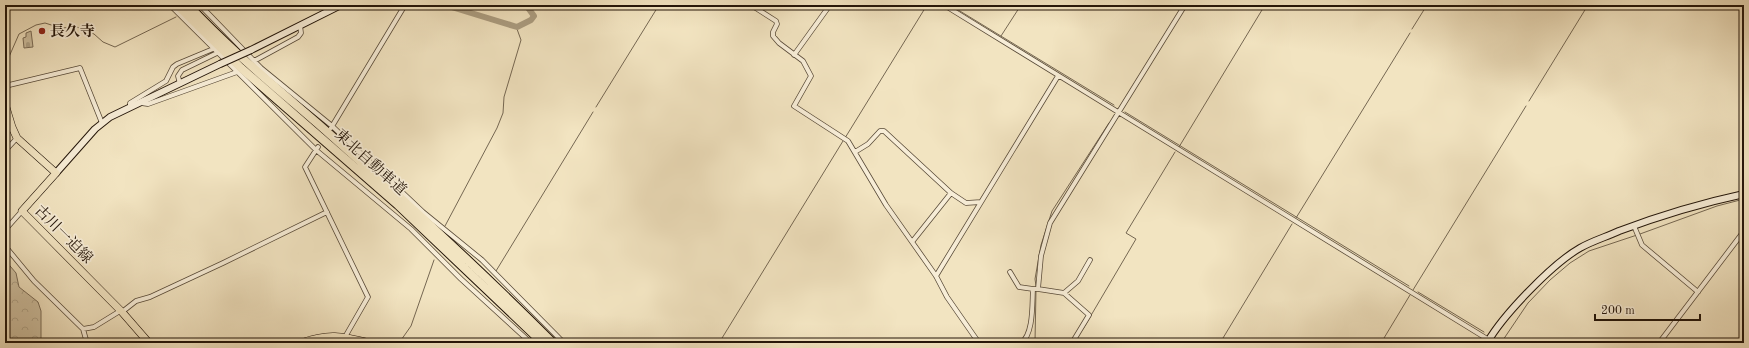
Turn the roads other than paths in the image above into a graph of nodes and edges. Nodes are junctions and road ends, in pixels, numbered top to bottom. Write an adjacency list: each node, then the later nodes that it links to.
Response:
1 (170, 5): 12 (street)
2 (177, 5): 58 (highway, 東北自動車道)
3 (188, 5): 59 (highway, 東北自動車道)
4 (200, 5): 15 (street)
5 (341, 5): 11 (street)
6 (406, 5): 25 (street)
7 (751, 5): 14 (street)
8 (830, 5): 14 (street)
9 (944, 5): 17 (street)
10 (1185, 5): 23 (street)
11 (300, 25): 15 (street); 18 (street, bridge)
12 (213, 49): 13 (street); 22 (street)
13 (217, 53): 16 (street); 18 (street)
14 (794, 55): 30 (street)
15 (254, 61): 25 (street)
16 (237, 72): 20 (street); 28 (street)
17 (1058, 76): 23 (street); 34 (street)
18 (180, 84): 20 (street)
19 (5, 86): 24 (street)
20 (140, 102): 22 (street)
21 (5, 104): 27 (main road)
22 (130, 107): 24 (street)
23 (1118, 113): 45 (street); 51 (street)
24 (102, 123): 31 (street)
25 (332, 126): 26 (street); 60 (street)
26 (328, 132)
27 (17, 138): 29 (street); 31 (main road)
28 (317, 149): 36 (street); 57 (street)
29 (5, 151)
30 (855, 152): 32 (street); 40 (street)
31 (56, 173): 35 (main road, 古川一迫線)
32 (951, 193): 34 (street); 40 (street)
33 (1744, 194): 37 (street)
34 (981, 202): 44 (street)
35 (22, 211): 38 (street); 48 (main road, 古川一迫線)
36 (327, 212): 48 (street); 50 (street)
37 (1635, 229): 46 (street); 51 (street)
38 (5, 230)
39 (1744, 231): 46 (street)
40 (912, 242): 44 (street)
41 (5, 246): 49 (street)
42 (1090, 260): 47 (street)
43 (1010, 272): 45 (street)
44 (936, 276): 61 (street)
45 (1035, 289): 47 (street); 52 (street)
46 (1698, 292): 64 (street)
47 (1064, 293): 63 (street)
48 (121, 311): 49 (street); 54 (main road, 古川一迫線)
49 (83, 329): 53 (street)
50 (345, 337): 55 (main road); 56 (main road)
51 (1488, 341)
52 (1023, 342): 62 (street)
53 (87, 343)
54 (149, 343)
55 (301, 343)
56 (370, 343)
57 (531, 343)
58 (543, 343)
59 (553, 343)
60 (564, 343)
61 (979, 343)
62 (1034, 343)
63 (1072, 343)
64 (1659, 343)

